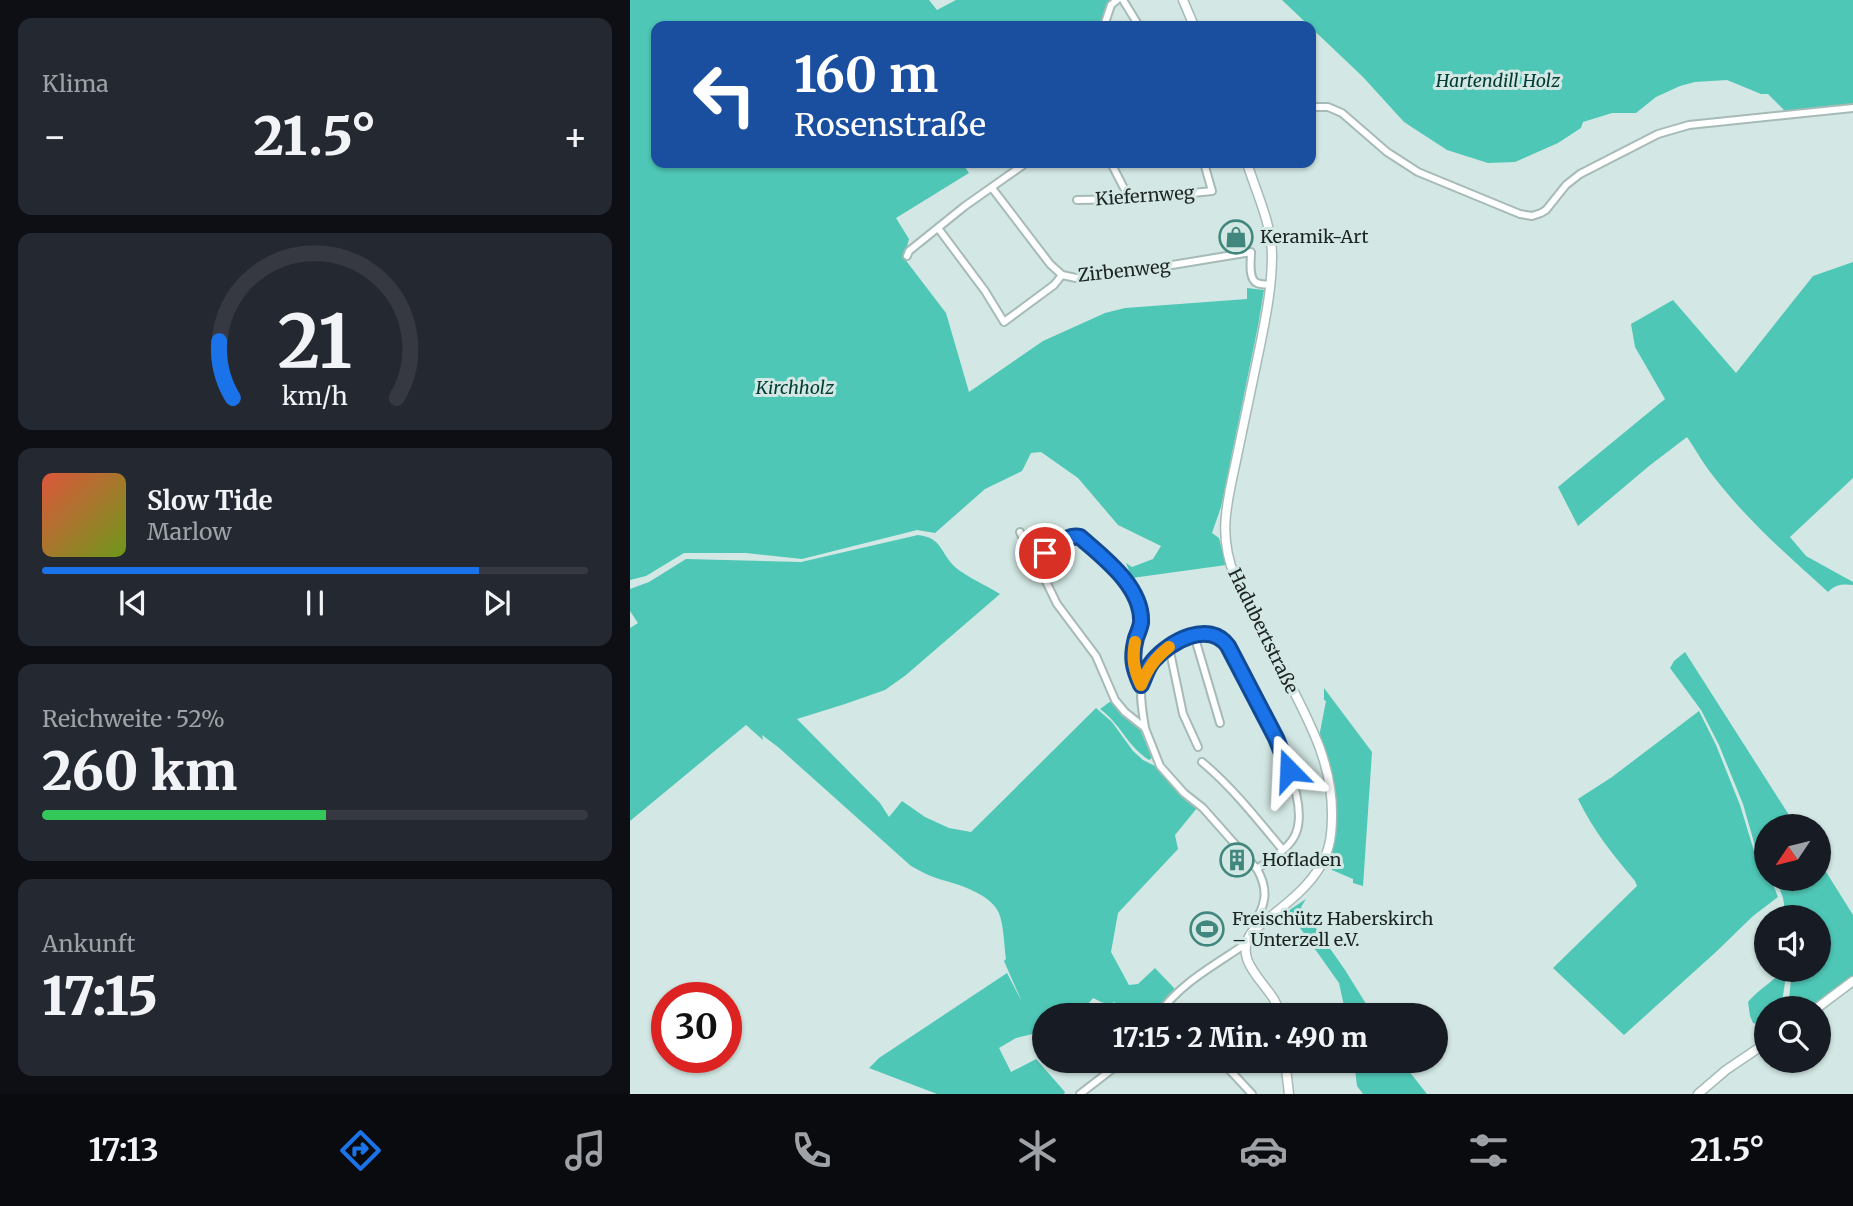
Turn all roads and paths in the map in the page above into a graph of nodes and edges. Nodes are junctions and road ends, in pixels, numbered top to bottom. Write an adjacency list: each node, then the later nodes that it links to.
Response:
1 (1117, 0): 4 (street)
2 (1123, 0): 5 (street)
3 (1183, 0): 6 (street)
4 (1106, 21)
5 (1136, 21)
6 (1192, 21)
7 (1316, 107): 8 (street)
8 (1853, 108)
9 (1013, 168): 13 (street)
10 (1114, 168): 14 (street)
11 (1205, 168): 14 (street, Kiefernweg)
12 (1249, 168): 19 (street, Hadubertstraße)
13 (992, 188): 16 (street); 18 (street, Zirbenweg)
14 (1129, 198): 15 (street, Kiefernweg)
15 (1077, 200)
16 (938, 228): 17 (street); 18 (street)
17 (907, 256)
18 (1062, 275): 19 (street, Zirbenweg)
19 (1270, 285): 31 (street, Hadubertstraße)
20 (1020, 532): 21 (street)
21 (1038, 565): 24 (street); 26 (street)
22 (1194, 635): 23 (street); 25 (street); 29 (street)
23 (1169, 647): 24 (street); 27 (street)
24 (1141, 685): 26 (street)
25 (1220, 723)
26 (1145, 727): 30 (street)
27 (1198, 747)
28 (1202, 762): 29 (street)
29 (1282, 849): 30 (street)
30 (1257, 869): 31 (street)
31 (1255, 929): 32 (street, Hadubertstraße)
32 (1247, 943): 35 (street); 36 (street)
33 (1853, 981): 34 (street)
34 (1831, 998)
35 (1169, 1003)
36 (1276, 1003)
37 (1754, 1051): 44 (street)
38 (1107, 1073): 41 (street)
39 (1232, 1073): 42 (street)
40 (1287, 1073): 43 (street)
41 (1080, 1094)
42 (1252, 1094)
43 (1289, 1094)
44 (1698, 1094)

